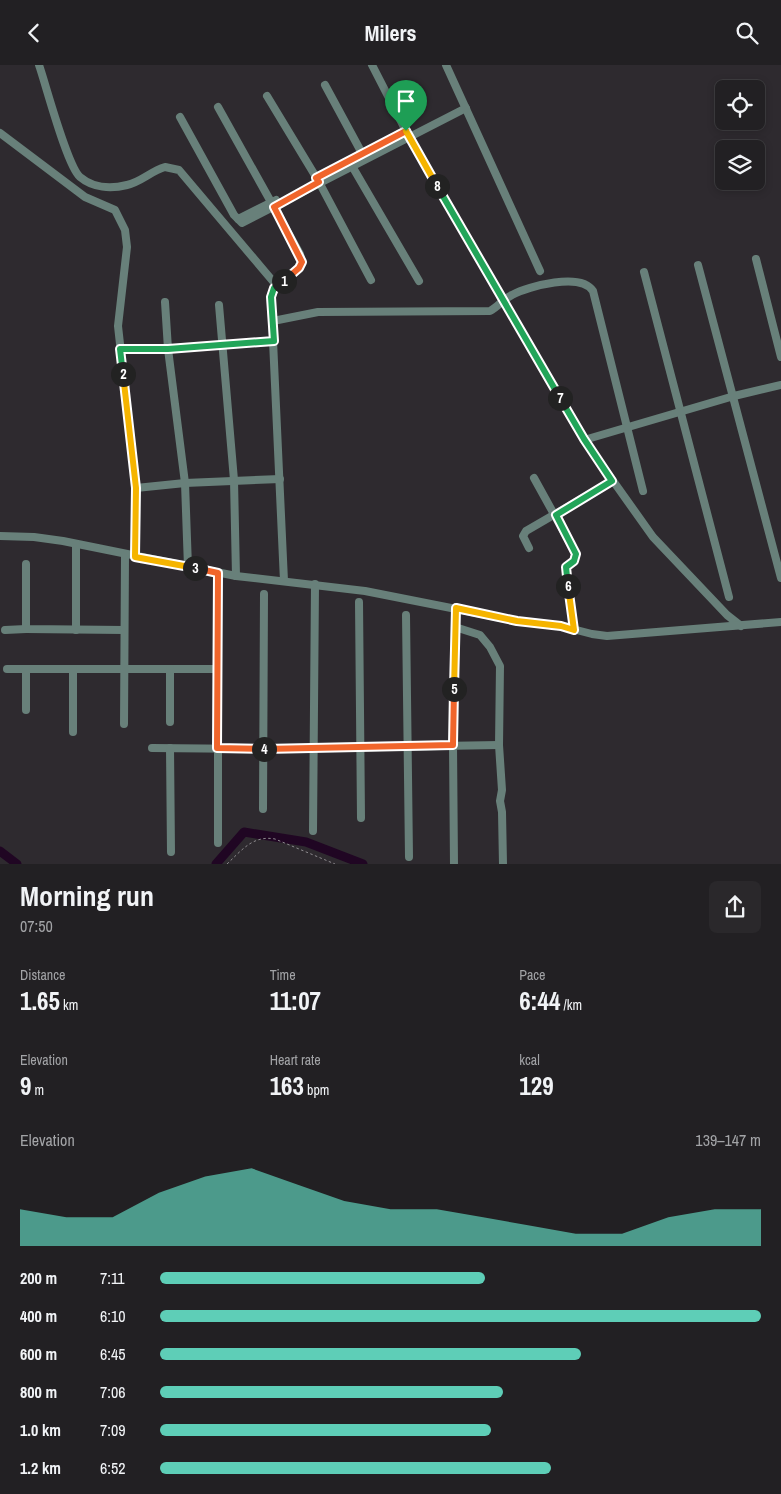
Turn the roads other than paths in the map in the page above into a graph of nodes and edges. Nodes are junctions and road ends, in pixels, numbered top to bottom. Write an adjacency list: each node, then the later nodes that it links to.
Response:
1 (39, 65): 21 (street)
2 (372, 65): 10 (street)
3 (446, 65): 7 (street)
4 (325, 85): 11 (street)
5 (266, 96): 13 (street)
6 (218, 107): 14 (street)
7 (466, 108): 10 (street); 17 (street)
8 (180, 117): 14 (street)
9 (0, 133): 28 (street)
10 (407, 134): 11 (street); 22 (street)
11 (364, 156): 12 (street); 13 (street)
12 (352, 166): 13 (street); 20 (street)
13 (318, 180): 14 (street); 19 (street)
14 (273, 205): 21 (street)
15 (756, 259): 30 (street)
16 (698, 265): 32 (street)
17 (540, 271)
18 (644, 271): 33 (street)
19 (371, 280)
20 (419, 281)
21 (277, 286): 25 (street)
22 (504, 300): 25 (street); 34 (street); 35 (street)
23 (165, 303): 29 (street)
24 (219, 305): 27 (street)
25 (273, 321): 26 (street)
26 (274, 341): 27 (street); 36 (street)
27 (223, 345): 29 (street); 38 (street)
28 (120, 349): 29 (street); 41 (street)
29 (168, 349): 40 (street)
30 (781, 357)
31 (781, 385): 32 (street)
32 (734, 396): 33 (street); 53 (street)
33 (680, 412): 34 (street); 57 (street)
34 (626, 426): 35 (street); 42 (street)
35 (584, 439): 39 (street)
36 (280, 479): 38 (street); 54 (street)
37 (534, 479): 43 (street)
38 (234, 480): 40 (street); 52 (street)
39 (612, 481): 43 (street); 62 (street)
40 (185, 483): 41 (street); 50 (street)
41 (136, 488): 48 (street)
42 (643, 491)
43 (556, 515): 46 (street); 68 (street)
44 (0, 536): 45 (street)
45 (76, 544): 47 (street); 65 (street)
46 (529, 547)
47 (125, 555): 48 (street); 67 (street)
48 (135, 557): 50 (street)
49 (26, 564): 64 (street)
50 (188, 567): 51 (street)
51 (218, 573): 52 (street); 74 (street)
52 (236, 576): 54 (street)
53 (781, 578)
54 (284, 581): 55 (street)
55 (314, 584): 59 (street); 82 (street)
56 (264, 594): 87 (street)
57 (729, 597)
58 (359, 602): 83 (street)
59 (456, 608): 63 (street); 68 (street)
60 (406, 615): 81 (street)
61 (781, 622): 62 (street)
62 (741, 626): 68 (street)
63 (455, 627): 79 (street); 80 (street)
64 (26, 629): 65 (street); 66 (street)
65 (76, 629): 67 (street)
66 (5, 630)
67 (124, 630): 72 (street)
68 (574, 630)
69 (7, 669): 70 (street)
70 (26, 669): 71 (street); 75 (street)
71 (73, 669): 72 (street); 78 (street)
72 (124, 669): 73 (street); 77 (street)
73 (170, 669): 74 (street); 76 (street)
74 (218, 669): 86 (street)
75 (26, 711)
76 (170, 722)
77 (124, 725)
78 (73, 732)
79 (453, 745): 80 (street); 81 (street); 94 (street)
80 (499, 745): 95 (street)
81 (409, 746): 83 (street); 93 (street)
82 (313, 747): 83 (street); 87 (street); 90 (street)
83 (362, 747): 89 (street)
84 (152, 748): 85 (street)
85 (170, 748): 86 (street); 92 (street)
86 (217, 748): 87 (street); 91 (street)
87 (264, 749): 88 (street)
88 (263, 809)
89 (361, 818)
90 (314, 831)
91 (218, 843)
92 (171, 852)
93 (409, 857)
94 (454, 864)
95 (502, 864)

